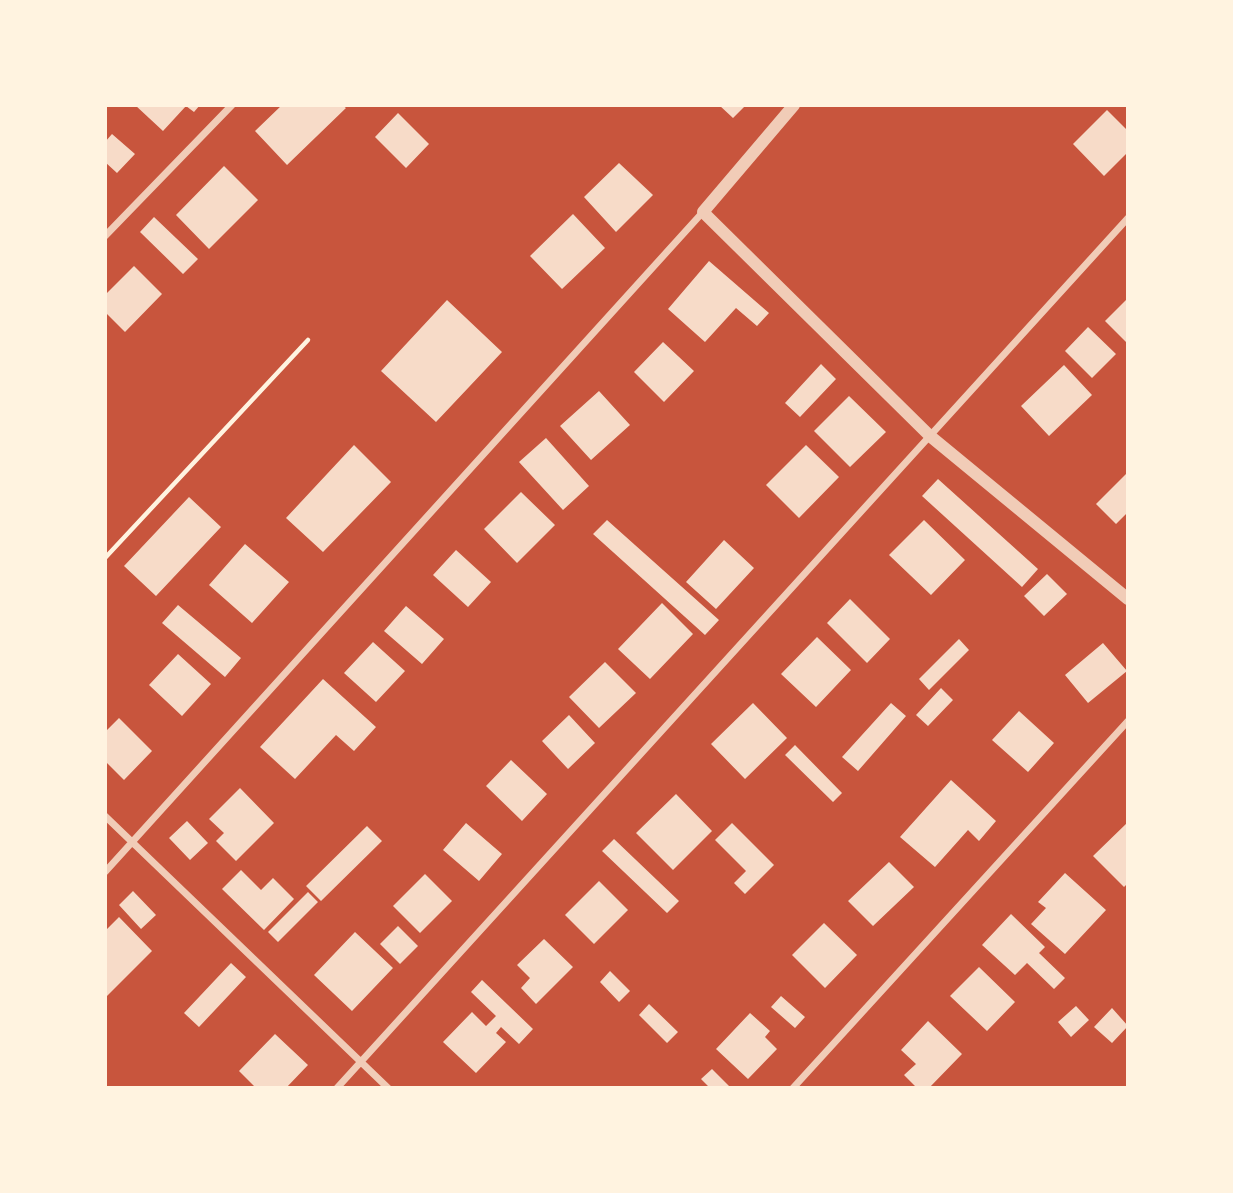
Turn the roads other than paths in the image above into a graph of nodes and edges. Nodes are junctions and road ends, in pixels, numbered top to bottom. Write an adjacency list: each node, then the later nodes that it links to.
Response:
1 (232, 105): 5 (street)
2 (794, 105): 3 (street)
3 (703, 212): 6 (street); 10 (street)
4 (1128, 218): 6 (street)
5 (105, 236)
6 (930, 436): 7 (street); 12 (street)
7 (1128, 599)
8 (1128, 721): 15 (street)
9 (105, 816): 10 (street)
10 (132, 843): 11 (street); 12 (street)
11 (105, 872)
12 (360, 1062): 13 (street); 14 (street)
13 (337, 1088)
14 (388, 1088)
15 (793, 1088)

